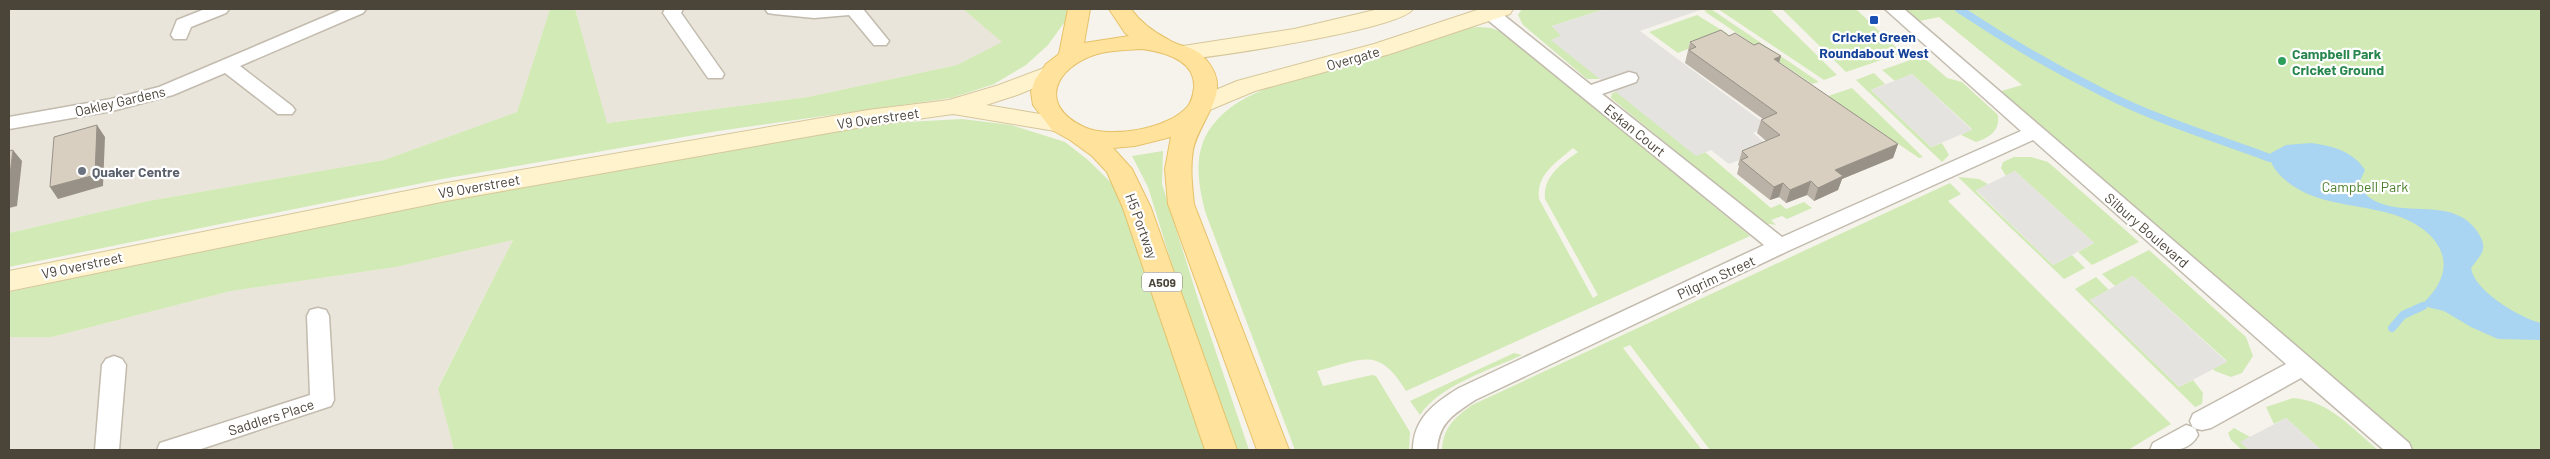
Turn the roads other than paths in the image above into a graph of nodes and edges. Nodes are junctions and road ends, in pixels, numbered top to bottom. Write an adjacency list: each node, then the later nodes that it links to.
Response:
1 (220, 9): 11 (street)
2 (358, 9): 15 (street, Oakley Gardens)
3 (674, 9): 17 (street)
4 (774, 9): 5 (street)
5 (854, 9): 12 (street)
6 (1079, 9): 14 (main road)
7 (1120, 9): 13 (main road)
8 (1402, 9): 13 (street)
9 (1894, 9): 25 (street, Silbury Boulevard)
10 (1496, 11): 19 (street, Eskan Court); 22 (street, Overgate)
11 (180, 35)
12 (880, 41)
13 (1174, 49): 14 (main road, A509); 22 (main road)
14 (1070, 57): 16 (main road, A509)
15 (228, 66): 21 (street); 23 (street, Oakley Gardens)
16 (1052, 72): 20 (street, V9 Overstreet); 24 (main road, A509)
17 (715, 74)
18 (1629, 78): 19 (street)
19 (1589, 92): 26 (street, Eskan Court)
20 (952, 107): 24 (street, V9 Overstreet); 27 (street, V9 Overstreet)
21 (286, 110)
22 (1198, 110): 24 (main road); 34 (main road)
23 (9, 123)
24 (1069, 128): 33 (main road, H5 Portway / A509)
25 (2035, 132): 26 (street, Pilgrim Street); 30 (street, Silbury Boulevard)
26 (1780, 246): 35 (street, Pilgrim Street)
27 (9, 281)
28 (318, 316): 32 (street, Saddlers Place)
29 (114, 365): 31 (street)
30 (2304, 366): 36 (street); 37 (street, Silbury Boulevard)
31 (107, 450)
32 (169, 450)
33 (1220, 450)
34 (1273, 450)
35 (1425, 450)
36 (2162, 450)
37 (2400, 450)

